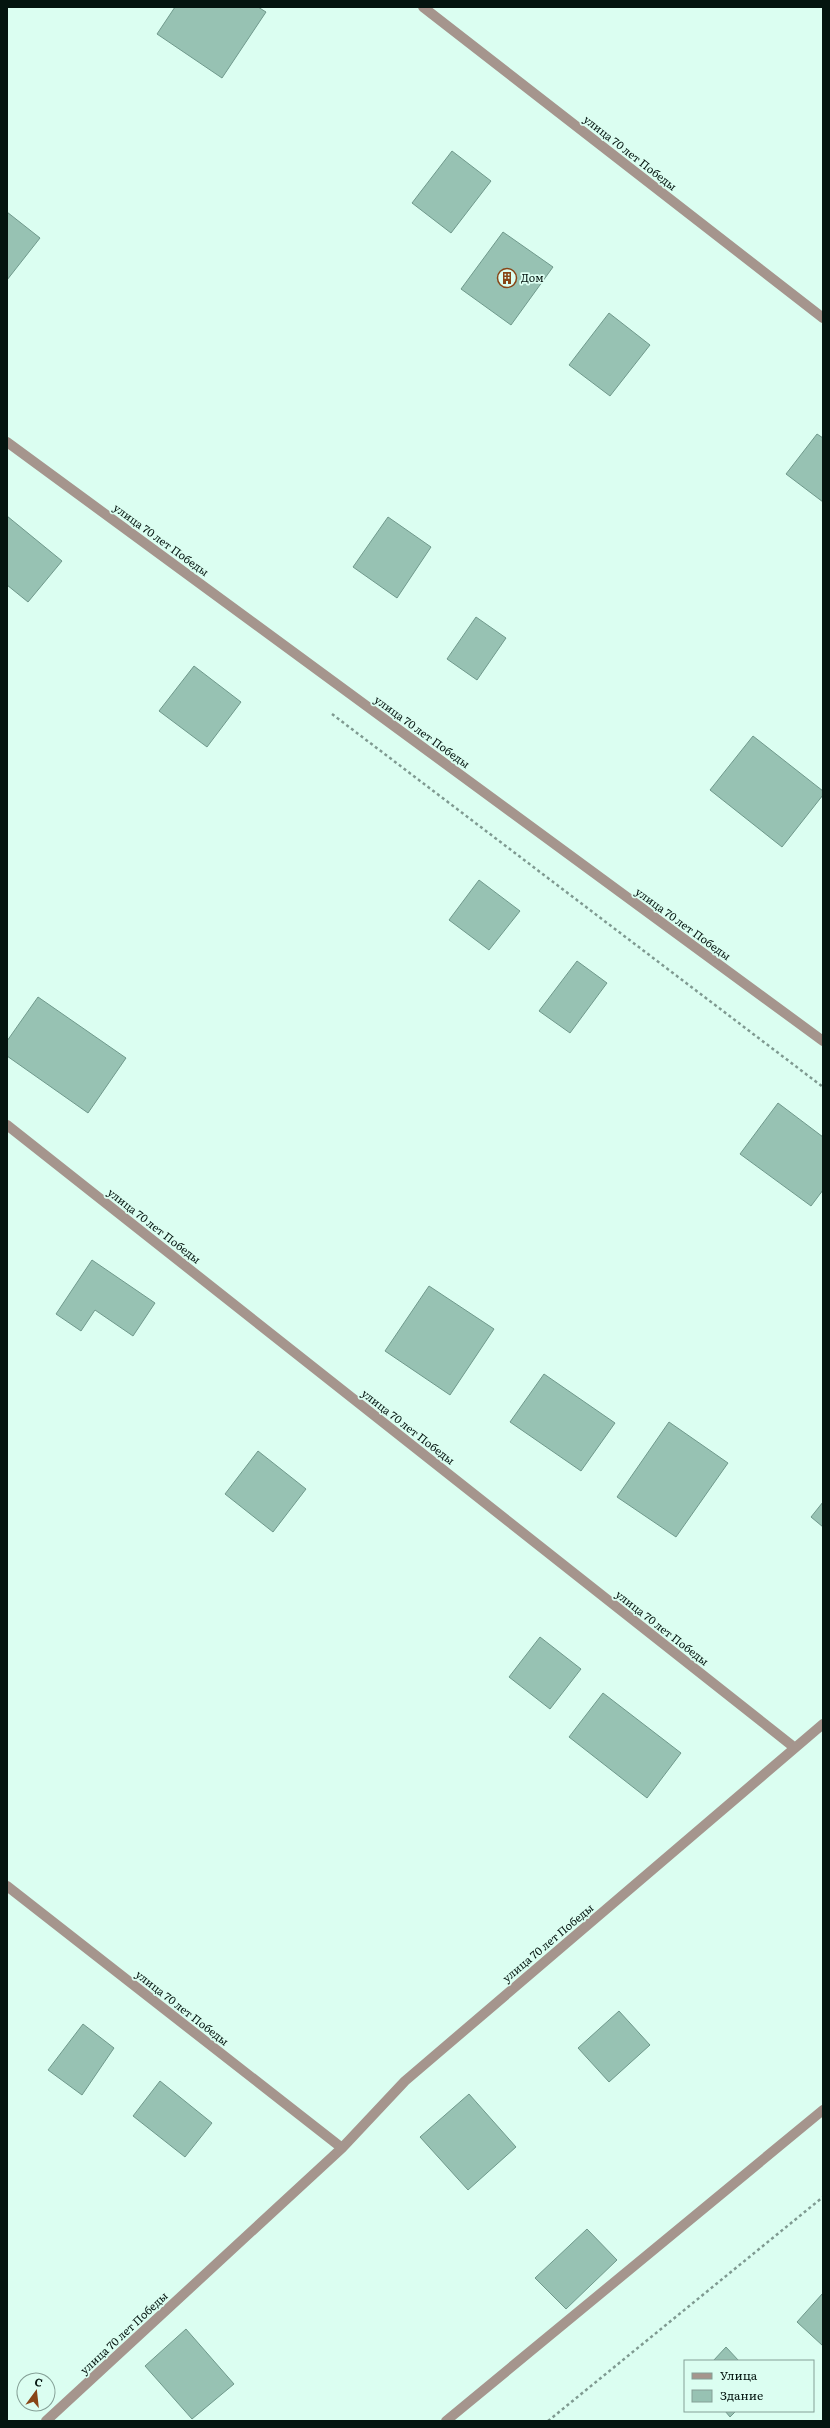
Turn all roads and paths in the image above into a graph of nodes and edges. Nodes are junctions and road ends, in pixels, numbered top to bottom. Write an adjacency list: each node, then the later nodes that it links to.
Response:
1 (423, 7): 2 (street, улица 70 лет Победы)
2 (823, 318)
3 (7, 442): 5 (street, улица 70 лет Победы)
4 (330, 712): 6 (path)
5 (823, 1041)
6 (823, 1088)
7 (7, 1125): 9 (street, улица 70 лет Победы)
8 (823, 1724): 9 (street, улица 70 лет Победы)
9 (795, 1748): 12 (street, улица 70 лет Победы)
10 (7, 1886): 12 (street, улица 70 лет Победы)
11 (823, 2110): 15 (street)
12 (342, 2148): 14 (street, улица 70 лет Победы)
13 (823, 2197): 16 (path)
14 (46, 2421)
15 (446, 2421)
16 (548, 2421)

